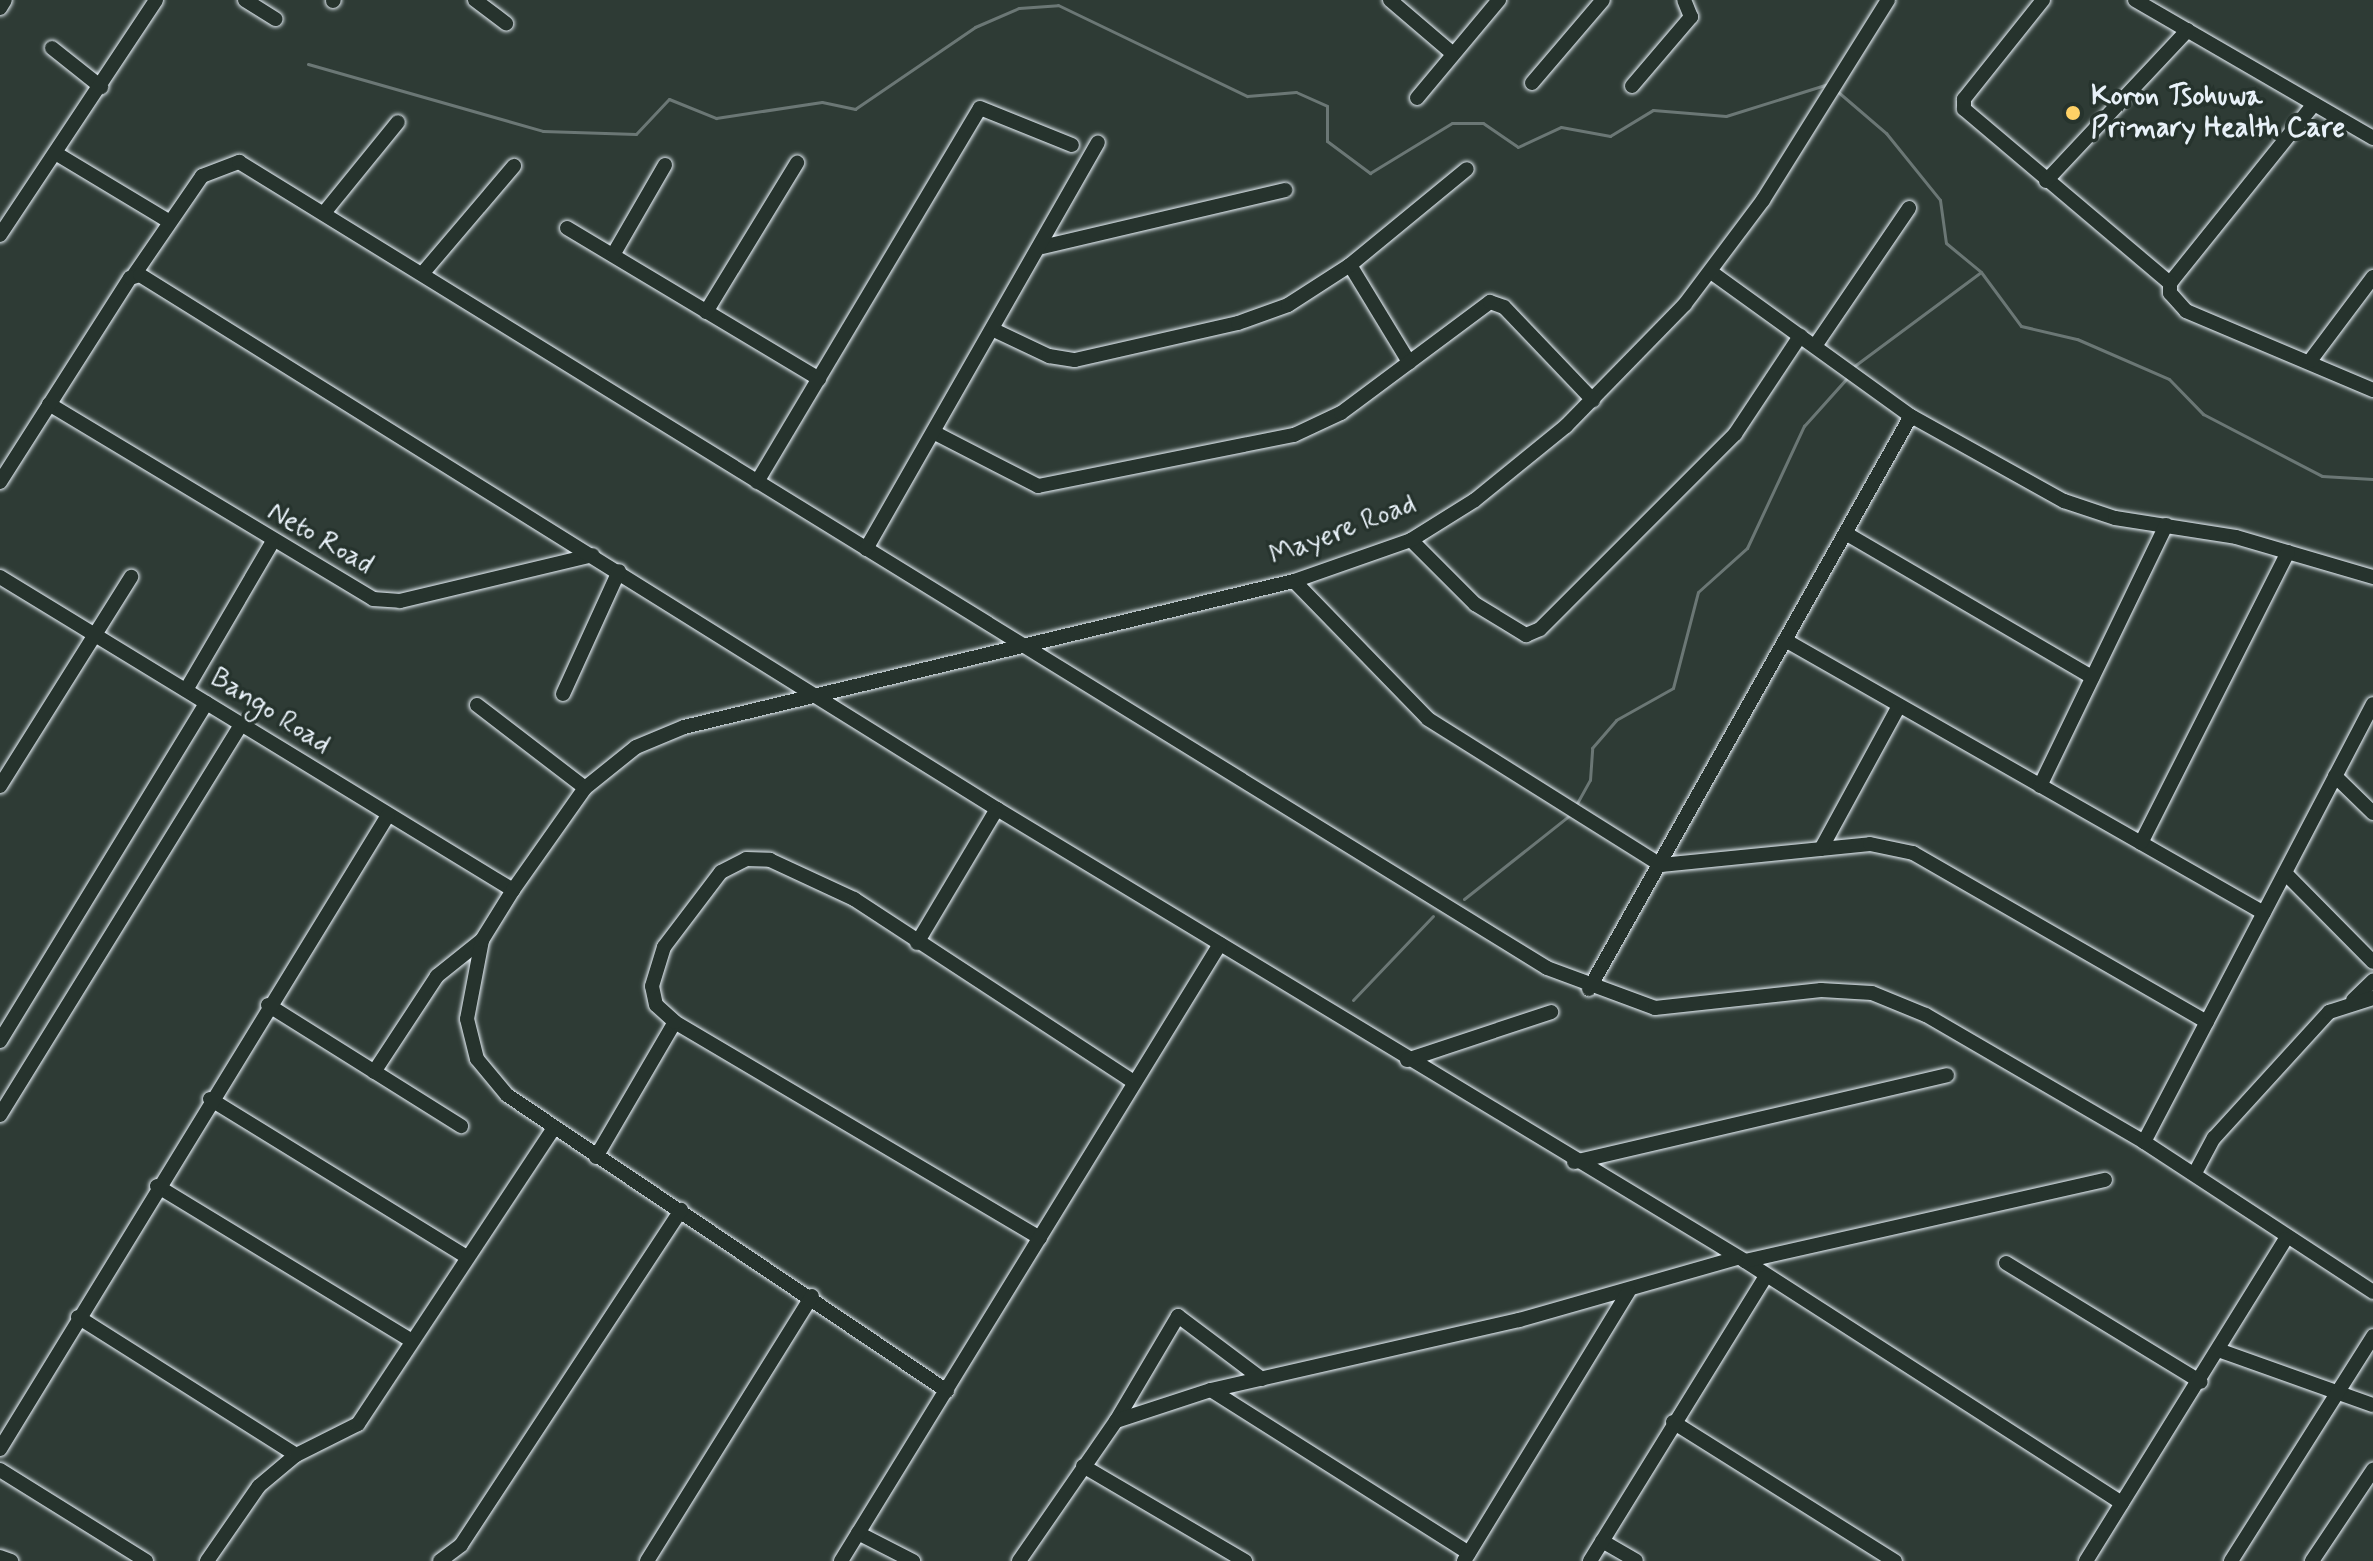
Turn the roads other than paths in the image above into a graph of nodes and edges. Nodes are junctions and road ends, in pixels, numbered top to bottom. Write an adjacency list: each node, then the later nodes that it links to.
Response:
1 (5, 0): 12 (street)
2 (156, 0): 20 (street)
3 (245, 0): 13 (street)
4 (475, 0): 14 (street)
5 (1390, 0): 17 (street)
6 (1603, 0): 18 (street)
7 (1684, 0): 19 (street)
8 (1888, 0): 42 (street, Mayere Road)
9 (2043, 0): 32 (street)
10 (2135, 0): 15 (street)
11 (1492, 2): 17 (street)
12 (0, 8)
13 (275, 19)
14 (506, 23)
15 (2188, 30): 22 (street); 32 (street)
16 (52, 48): 20 (street)
17 (1452, 53): 21 (street)
18 (1532, 83)
19 (1632, 86)
20 (101, 87): 27 (street)
21 (1417, 98)
22 (2314, 104): 24 (street); 46 (street)
23 (398, 122): 35 (street)
24 (2373, 138)
25 (1098, 143): 39 (street)
26 (1072, 145): 53 (street)
27 (57, 154): 36 (street); 38 (street)
28 (797, 163): 47 (street)
29 (665, 165): 40 (street)
30 (514, 166): 43 (street)
31 (1467, 169): 41 (street)
32 (2046, 181): 46 (street)
33 (1285, 190): 39 (street)
34 (1909, 208): 50 (street)
35 (324, 213): 36 (street); 43 (street)
36 (167, 220): 44 (street)
37 (567, 228): 40 (street)
38 (0, 235)
39 (1042, 247): 48 (street)
40 (613, 255): 47 (street)
41 (1350, 265): 48 (street); 52 (street)
42 (1711, 272): 49 (street); 55 (street, Mayere Road)
43 (422, 274): 60 (street)
44 (140, 277): 56 (street); 67 (street)
45 (2373, 277): 51 (street)
46 (2170, 283): 51 (street)
47 (706, 312): 53 (street)
48 (996, 331): 58 (street)
49 (1800, 336): 50 (street); 63 (street)
50 (1815, 346): 57 (street)
51 (2310, 361): 54 (street)
52 (1409, 362): 55 (street); 58 (street)
53 (819, 379): 60 (street)
54 (2373, 390)
55 (1593, 400): 63 (street, Mayere Road)
56 (49, 404): 59 (street); 64 (street, Neto Road)
57 (1911, 416): 61 (street); 62 (street)
58 (935, 433): 65 (street)
59 (0, 482)
60 (757, 482): 65 (street)
61 (2166, 525): 66 (street); 76 (street)
62 (1847, 534): 74 (street); 76 (street)
63 (1411, 540): 72 (street, Mayere Road)
64 (272, 543): 67 (street, Neto Road); 77 (street)
65 (866, 549): 75 (street)
66 (2288, 552): 71 (street); 92 (street)
67 (593, 555): 68 (street)
68 (619, 571): 78 (street); 79 (street)
69 (0, 577): 73 (street, Bango Road)
70 (131, 577): 73 (street)
71 (2373, 577)
72 (1294, 581): 75 (street, Mayere Road); 94 (street)
73 (95, 633): 77 (street, Bango Road); 86 (street)
74 (1785, 640): 83 (street); 94 (street)
75 (1030, 643): 78 (street, Mayere Road); 103 (street)
76 (2092, 677): 87 (street)
77 (186, 690): 80 (street, Bango Road)
78 (812, 692): 88 (street, Mayere Road); 89 (street)
79 (563, 694)
80 (206, 703): 84 (street, Bango Road); 110 (street)
81 (2373, 704): 85 (street)
82 (477, 705): 88 (street)
83 (1899, 706): 87 (street); 93 (street)
84 (240, 726): 91 (street, Bango Road); 116 (street)
85 (2335, 776): 90 (street); 95 (street)
86 (0, 786)
87 (2040, 786): 92 (street)
88 (585, 788): 96 (street, Mayere Road)
89 (997, 809): 99 (street); 100 (street)
90 (2373, 813)
91 (388, 815): 96 (street, Bango Road); 106 (street)
92 (2141, 843): 97 (street)
93 (1821, 849): 94 (street); 109 (street)
94 (1661, 865): 103 (street)
95 (2285, 873): 97 (street); 101 (street)
96 (513, 890): 98 (street, Mayere Road)
97 (2264, 913): 109 (street)
98 (482, 940): 112 (street); 118 (street)
99 (917, 943): 108 (street); 114 (street)
100 (1220, 944): 111 (street); 114 (street)
101 (2373, 962)
102 (2373, 981): 105 (street)
103 (1589, 989): 119 (street)
104 (2373, 998): 105 (street)
105 (2353, 1000): 122 (street)
106 (268, 1005): 112 (street); 115 (street)
107 (1551, 1012): 111 (street)
108 (675, 1022): 120 (street); 126 (street)
109 (2207, 1022): 119 (street)
110 (0, 1041)
111 (1407, 1060): 121 (street)
112 (374, 1072): 117 (street)
113 (1947, 1075): 121 (street)
114 (1134, 1082): 126 (street)
115 (210, 1099): 124 (street); 128 (street)
116 (0, 1115)
117 (461, 1126)
118 (553, 1129): 120 (street); 128 (street)
119 (2144, 1142): 122 (street)
120 (596, 1157): 125 (street)
121 (1574, 1162): 129 (street)
122 (2195, 1173): 127 (street)
123 (2105, 1180): 129 (street)
124 (157, 1186): 135 (street); 137 (street)
125 (681, 1210): 134 (street); 160 (street)
126 (1040, 1238): 142 (street)
127 (2286, 1239): 133 (street); 138 (street)
128 (464, 1255): 137 (street)
129 (1741, 1260): 131 (street); 132 (street)
130 (2006, 1263): 140 (street)
131 (1765, 1278): 146 (street); 152 (street)
132 (1629, 1291): 139 (street); 156 (street)
133 (2373, 1292)
134 (812, 1296): 142 (street); 161 (street)
135 (78, 1317): 147 (street); 148 (street)
136 (2373, 1336): 143 (street)
137 (412, 1341): 148 (street)
138 (2221, 1351): 140 (street); 143 (street)
139 (1262, 1379): 141 (street); 145 (street)
140 (2201, 1382): 152 (street)
141 (1211, 1390): 145 (street); 156 (street)
142 (947, 1391): 153 (street)
143 (2338, 1392): 144 (street); 170 (street)
144 (2373, 1405)
145 (1116, 1421): 149 (street)
146 (1673, 1422): 154 (street); 168 (street)
147 (0, 1449)
148 (296, 1455): 159 (street)
149 (1083, 1466): 164 (street); 165 (street)
150 (0, 1470): 158 (street)
151 (2373, 1470): 171 (street)
152 (2122, 1503): 169 (street)
153 (858, 1533): 162 (street); 163 (street)
154 (1602, 1541): 166 (street); 167 (street)
155 (0, 1557): 157 (street)
156 (1466, 1557)
157 (11, 1561)
158 (146, 1561)
159 (207, 1561)
160 (440, 1561)
161 (647, 1561)
162 (841, 1561)
163 (913, 1561)
164 (1019, 1561)
165 (1245, 1561)
166 (1590, 1561)
167 (1636, 1561)
168 (1895, 1561)
169 (2086, 1561)
170 (2231, 1561)
171 (2312, 1561)

